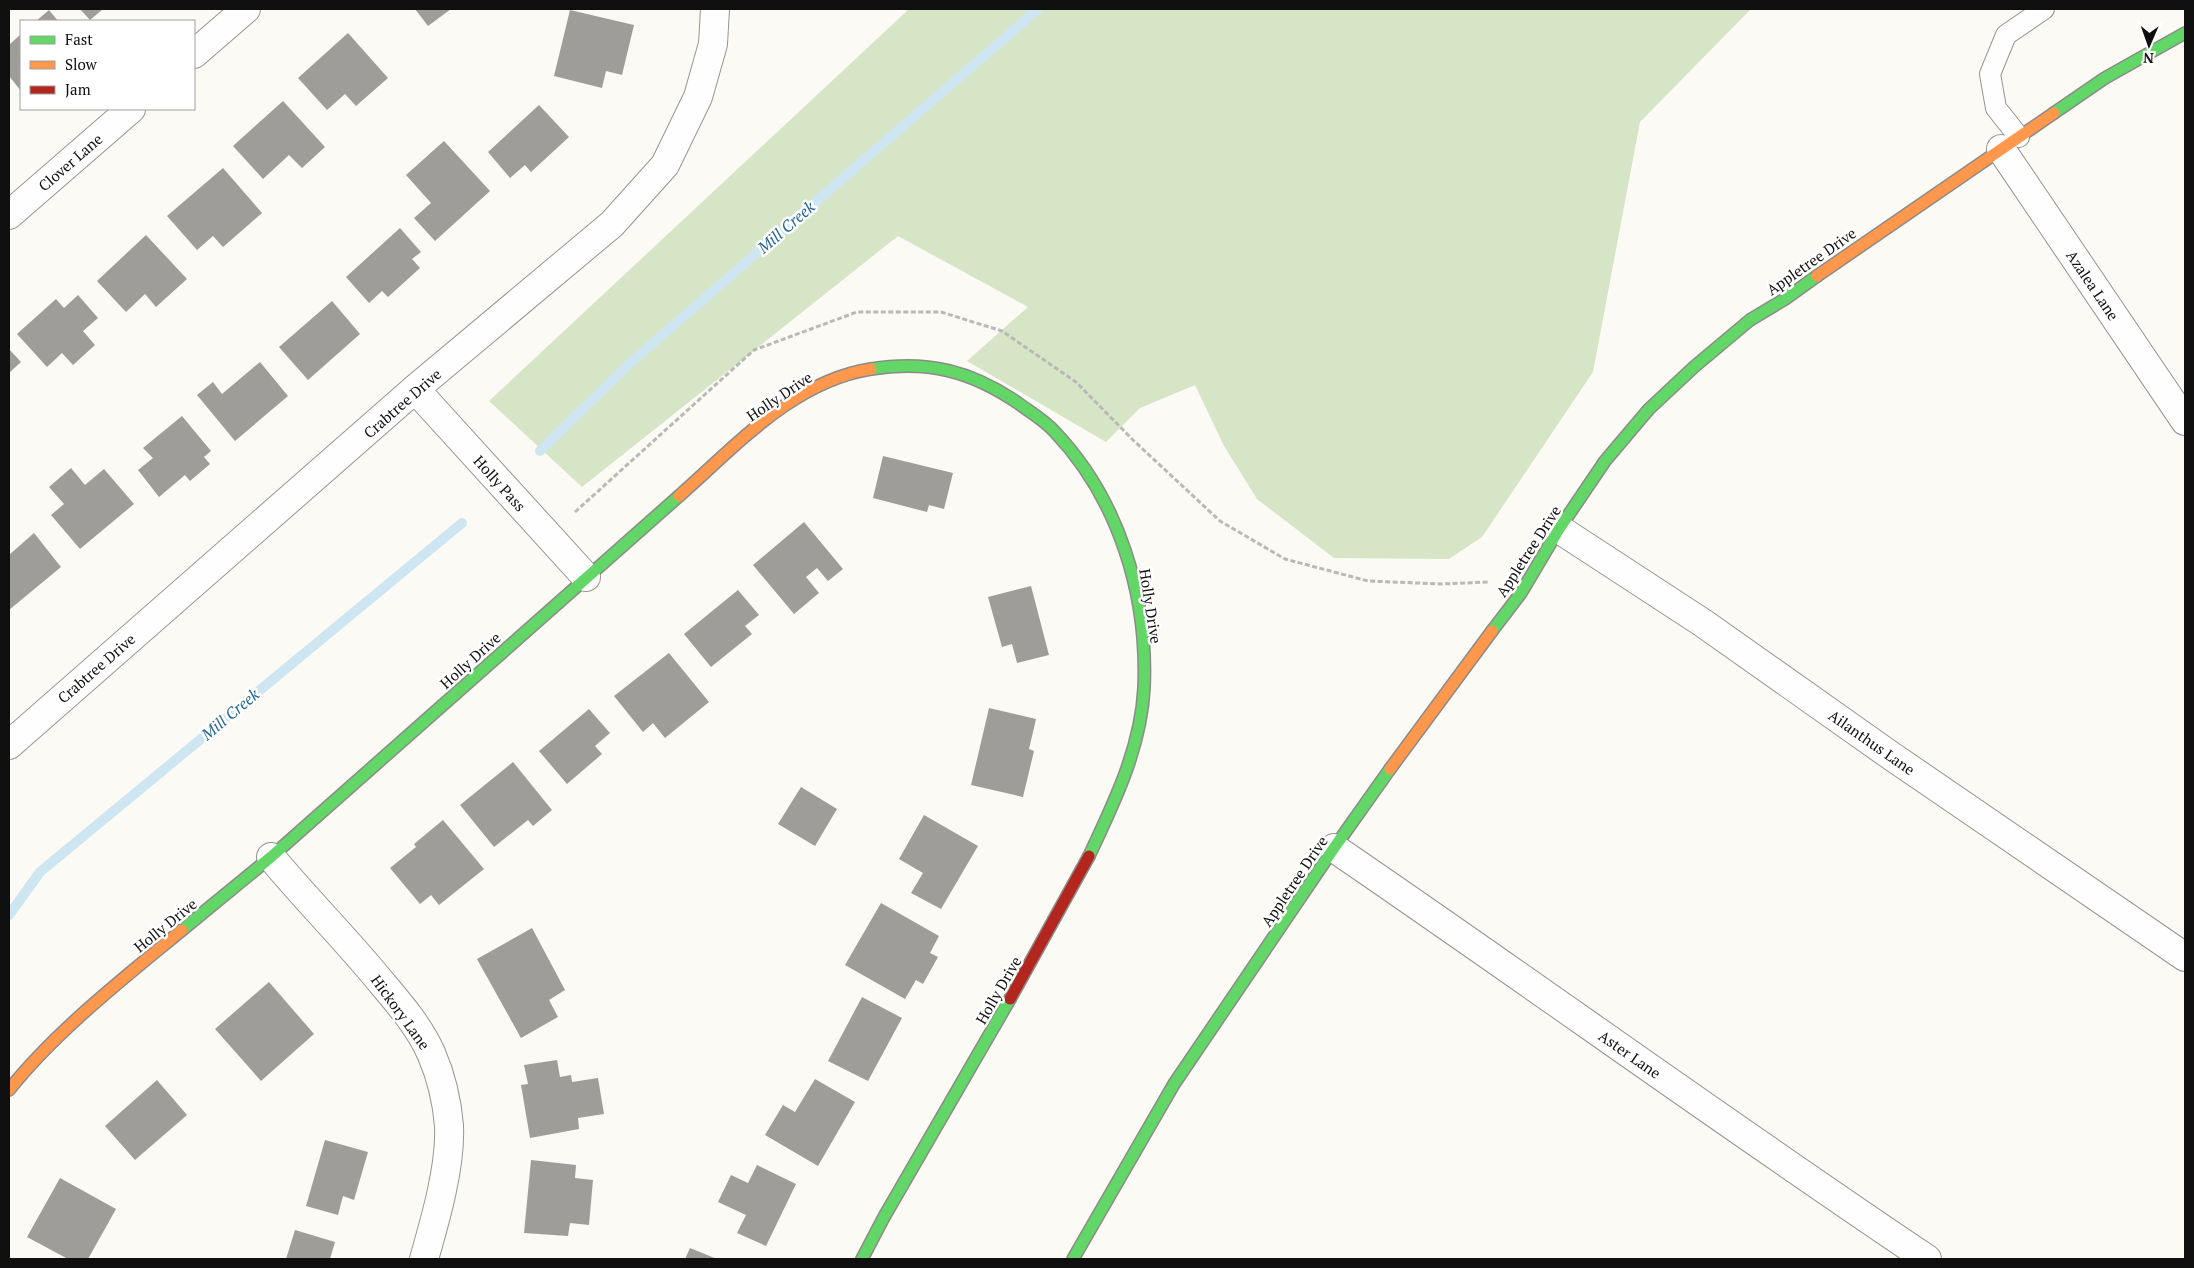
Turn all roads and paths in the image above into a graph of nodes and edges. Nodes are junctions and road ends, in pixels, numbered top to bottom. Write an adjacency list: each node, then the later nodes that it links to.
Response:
1 (246, 9): 5 (street)
2 (715, 9): 9 (street, Crabtree Drive)
3 (2044, 9): 7 (lane)
4 (2185, 33): 7 (street, Appletree Drive)
5 (195, 53)
6 (130, 110): 8 (street, Clover Lane)
7 (2010, 143): 10 (street, Azalea Lane); 11 (street, Appletree Drive)
8 (9, 215)
9 (415, 389): 12 (street, Holly Pass); 13 (street, Crabtree Drive)
10 (2185, 421)
11 (1559, 529): 14 (street, Appletree Drive); 16 (street, Ailanthus Lane)
12 (586, 577): 15 (street, Holly Drive); 19 (street, Holly Drive)
13 (9, 745)
14 (1334, 848): 20 (street, Appletree Drive); 21 (street, Aster Lane)
15 (271, 857): 17 (street, Holly Drive); 18 (street, Hickory Lane)
16 (2185, 957)
17 (9, 1090)
18 (424, 1259)
19 (862, 1259)
20 (1073, 1259)
21 (1927, 1259)

